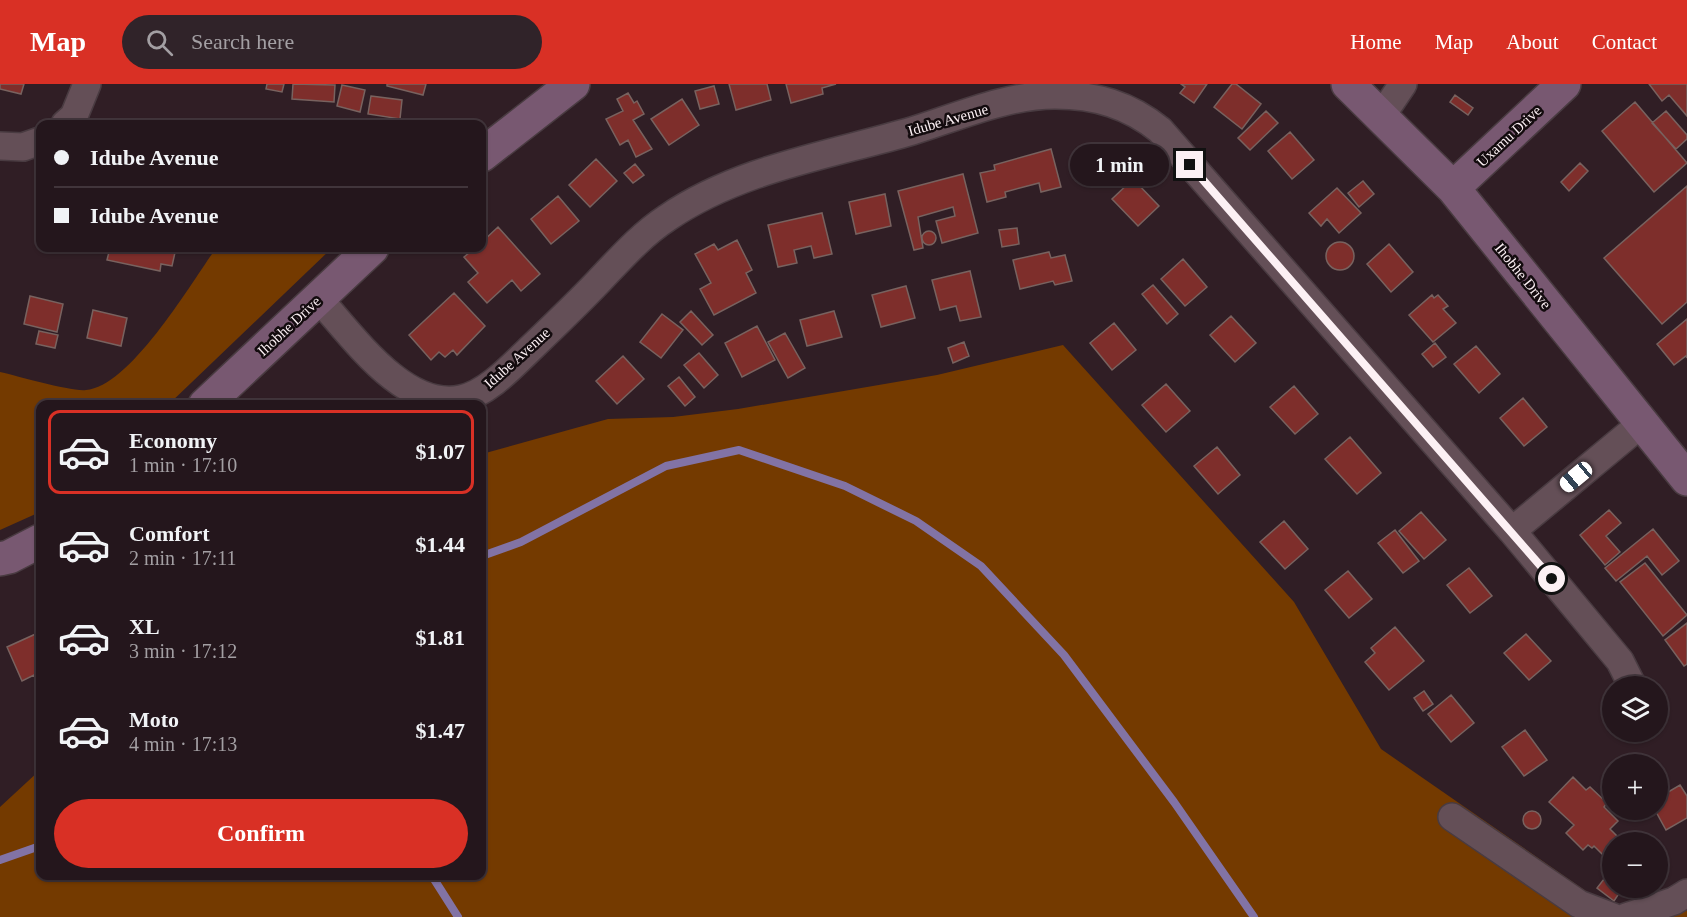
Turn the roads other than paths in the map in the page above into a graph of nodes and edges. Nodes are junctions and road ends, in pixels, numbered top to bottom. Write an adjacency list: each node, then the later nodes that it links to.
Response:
1 (87, 84): 7 (street)
2 (573, 84): 10 (street)
3 (1348, 84): 6 (street, Ihobhe Drive)
4 (1403, 84): 6 (street)
5 (1564, 84): 11 (street, Uxamu Drive)
6 (1382, 115): 11 (street, Ihobhe Drive)
7 (70, 120)
8 (36, 142): 9 (street)
9 (0, 146)
10 (486, 152)
11 (1453, 188): 15 (street, Ihobhe Drive)
12 (368, 252): 13 (street, Ihobhe Drive)
13 (318, 298): 14 (street, Ihobhe Drive); 17 (street, Idube Avenue)
14 (210, 400)
15 (1641, 424): 16 (street, Ihobhe Drive); 17 (street)
16 (1687, 478)
17 (1512, 531): 20 (street, Idube Avenue)
18 (36, 543): 19 (street)
19 (0, 559)
20 (1628, 676)
21 (1452, 817): 23 (street)
22 (1687, 893): 24 (street)
23 (1613, 917)
24 (1626, 917)

